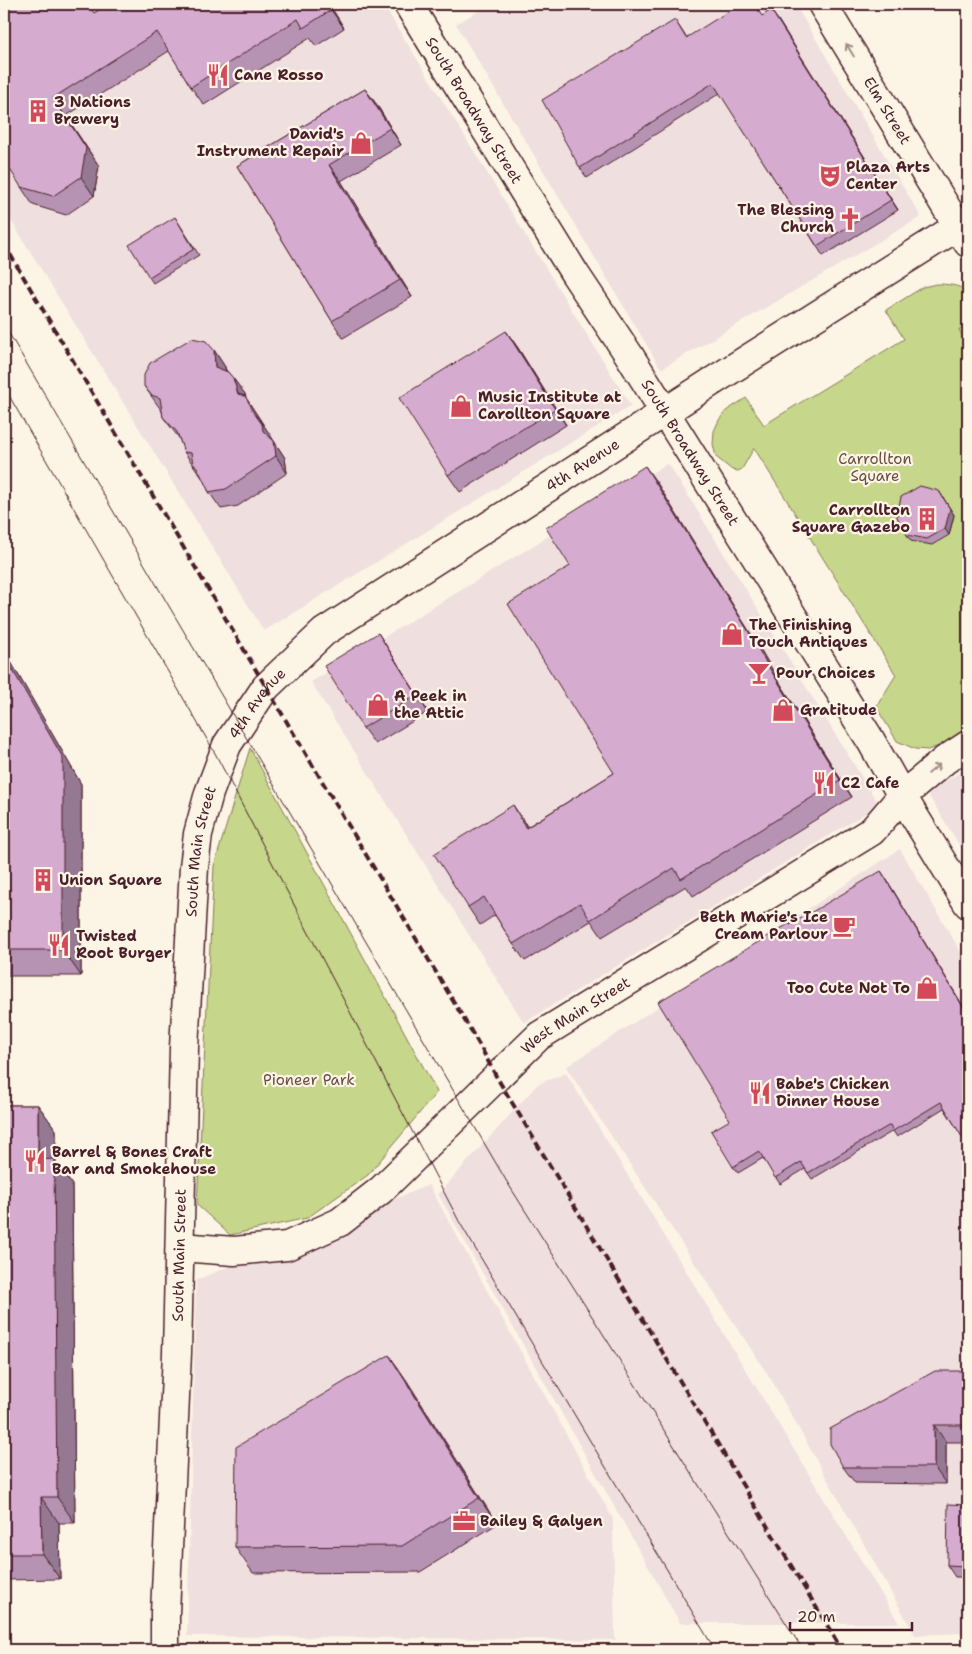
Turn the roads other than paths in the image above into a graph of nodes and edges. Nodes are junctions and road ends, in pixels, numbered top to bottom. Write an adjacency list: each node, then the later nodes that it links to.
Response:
1 (408, 4): 4 (street, South Broadway Street)
2 (822, 4): 3 (street, Elm Street, one-way to 2)
3 (965, 230): 4 (street, 4th Avenue)
4 (665, 413): 5 (street, 4th Avenue); 7 (street, South Broadway Street)
5 (227, 745): 9 (street, South Main Street)
6 (968, 745): 7 (street, West Main Street, one-way to 6)
7 (902, 796): 8 (street, South Broadway Street); 9 (street, West Main Street)
8 (968, 904)
9 (180, 1247): 10 (street, South Main Street)
10 (165, 1650)

